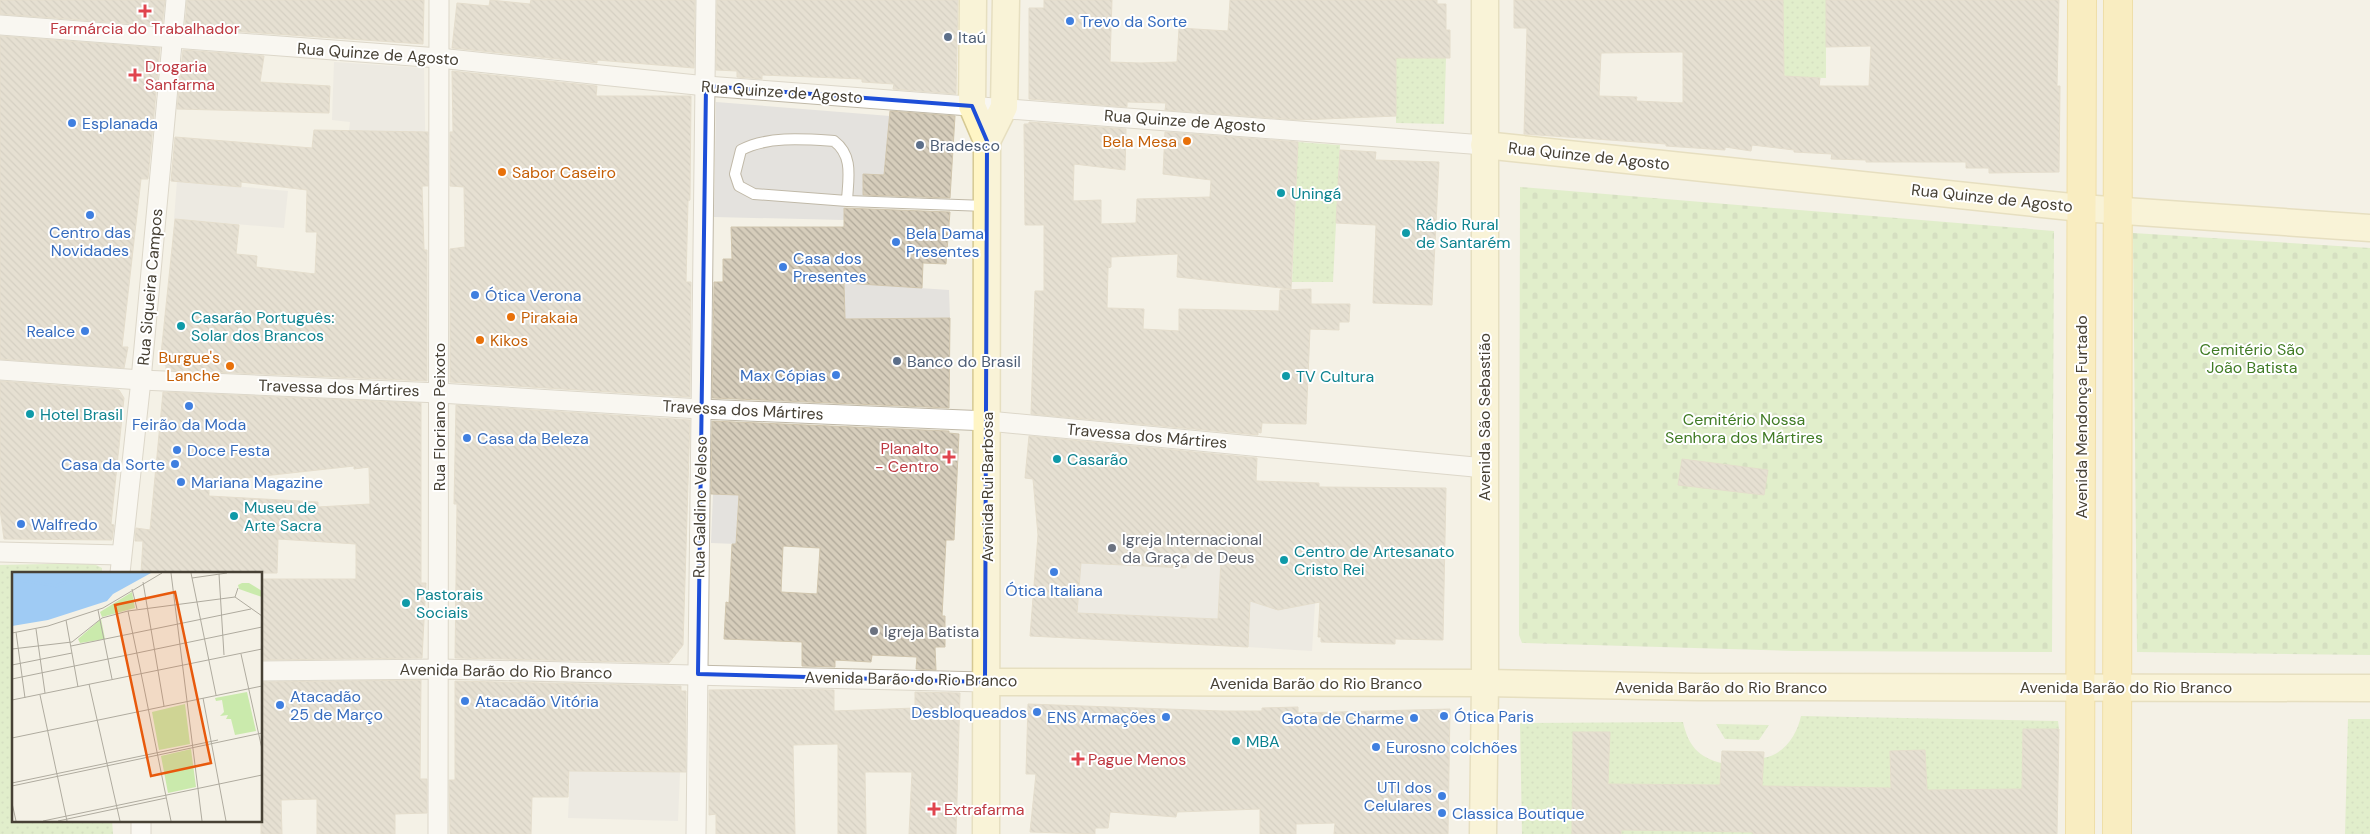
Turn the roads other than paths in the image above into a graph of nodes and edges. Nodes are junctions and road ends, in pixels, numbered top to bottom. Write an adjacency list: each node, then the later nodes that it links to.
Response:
1 (176, 0): 10 (street, Rua Siqueira Campos)
2 (439, 0): 11 (street, Rua Floriano Peixoto)
3 (706, 0): 12 (street, Rua Galdino Veloso)
4 (973, 0): 13 (main road, Avenida Rui Barbosa)
5 (1006, 0): 14 (main road, Avenida Rui Barbosa)
6 (1485, 0): 16 (main road, Avenida São Sebastião)
7 (2082, 0): 19 (main road, Avenida Mendonça Furtado)
8 (2118, 0): 20 (main road)
9 (0, 25): 10 (street, Rua Quinze de Agosto)
10 (174, 39): 11 (street, Rua Quinze de Agosto); 23 (street, Rua Siqueira Campos)
11 (439, 58): 12 (street, Rua Quinze de Agosto); 24 (street, Rua Floriano Peixoto)
12 (706, 86): 13 (street, Rua Quinze de Agosto); 25 (street, Rua Galdino Veloso)
13 (972, 106): 14 (street, Rua Quinze de Agosto); 15 (main road, Avenida Rui Barbosa)
14 (1004, 107): 15 (main road, Avenida Rui Barbosa); 16 (street, Rua Quinze de Agosto)
15 (987, 141): 18 (main road, Avenida Rui Barbosa)
16 (1484, 144): 19 (main road, Rua Quinze de Agosto); 27 (main road, Avenida São Sebastião)
17 (847, 201): 17 (lane); 18 (lane)
18 (987, 206): 26 (main road, Avenida Rui Barbosa)
19 (2081, 208): 20 (main road, Rua Quinze de Agosto); 35 (main road, Avenida Mendonça Furtado)
20 (2117, 210): 21 (main road, Rua Quinze de Agosto); 36 (main road)
21 (2370, 228)
22 (0, 370): 23 (street, Travessa dos Mártires)
23 (141, 380): 24 (street, Travessa dos Mártires); 29 (street, Rua Siqueira Campos)
24 (439, 392): 25 (street, Travessa dos Mártires); 30 (street, Rua Floriano Peixoto)
25 (701, 409): 26 (street, Travessa dos Mártires); 32 (street, Rua Galdino Veloso)
26 (988, 421): 27 (street, Travessa dos Mártires); 33 (main road, Avenida Rui Barbosa)
27 (1484, 468): 34 (main road, Avenida São Sebastião)
28 (0, 552): 29 (street)
29 (120, 564)
30 (440, 669): 31 (street, Avenida Barão do Rio Branco); 32 (street, Avenida Barão do Rio Branco); 38 (street, Rua Floriano Peixoto)
31 (262, 671)
32 (698, 674): 33 (street, Avenida Barão do Rio Branco); 39 (street, Rua Galdino Veloso)
33 (986, 682): 34 (main road, Avenida Barão do Rio Branco); 40 (main road, Avenida Rui Barbosa)
34 (1485, 683): 35 (main road, Avenida Barão do Rio Branco); 41 (main road, Avenida São Sebastião)
35 (2081, 686): 36 (main road, Avenida Barão do Rio Branco); 42 (main road, Avenida Mendonça Furtado)
36 (2118, 687): 37 (main road, Avenida Barão do Rio Branco); 43 (main road)
37 (2370, 688)
38 (438, 834)
39 (696, 834)
40 (986, 834)
41 (1483, 834)
42 (2080, 834)
43 (2117, 834)

